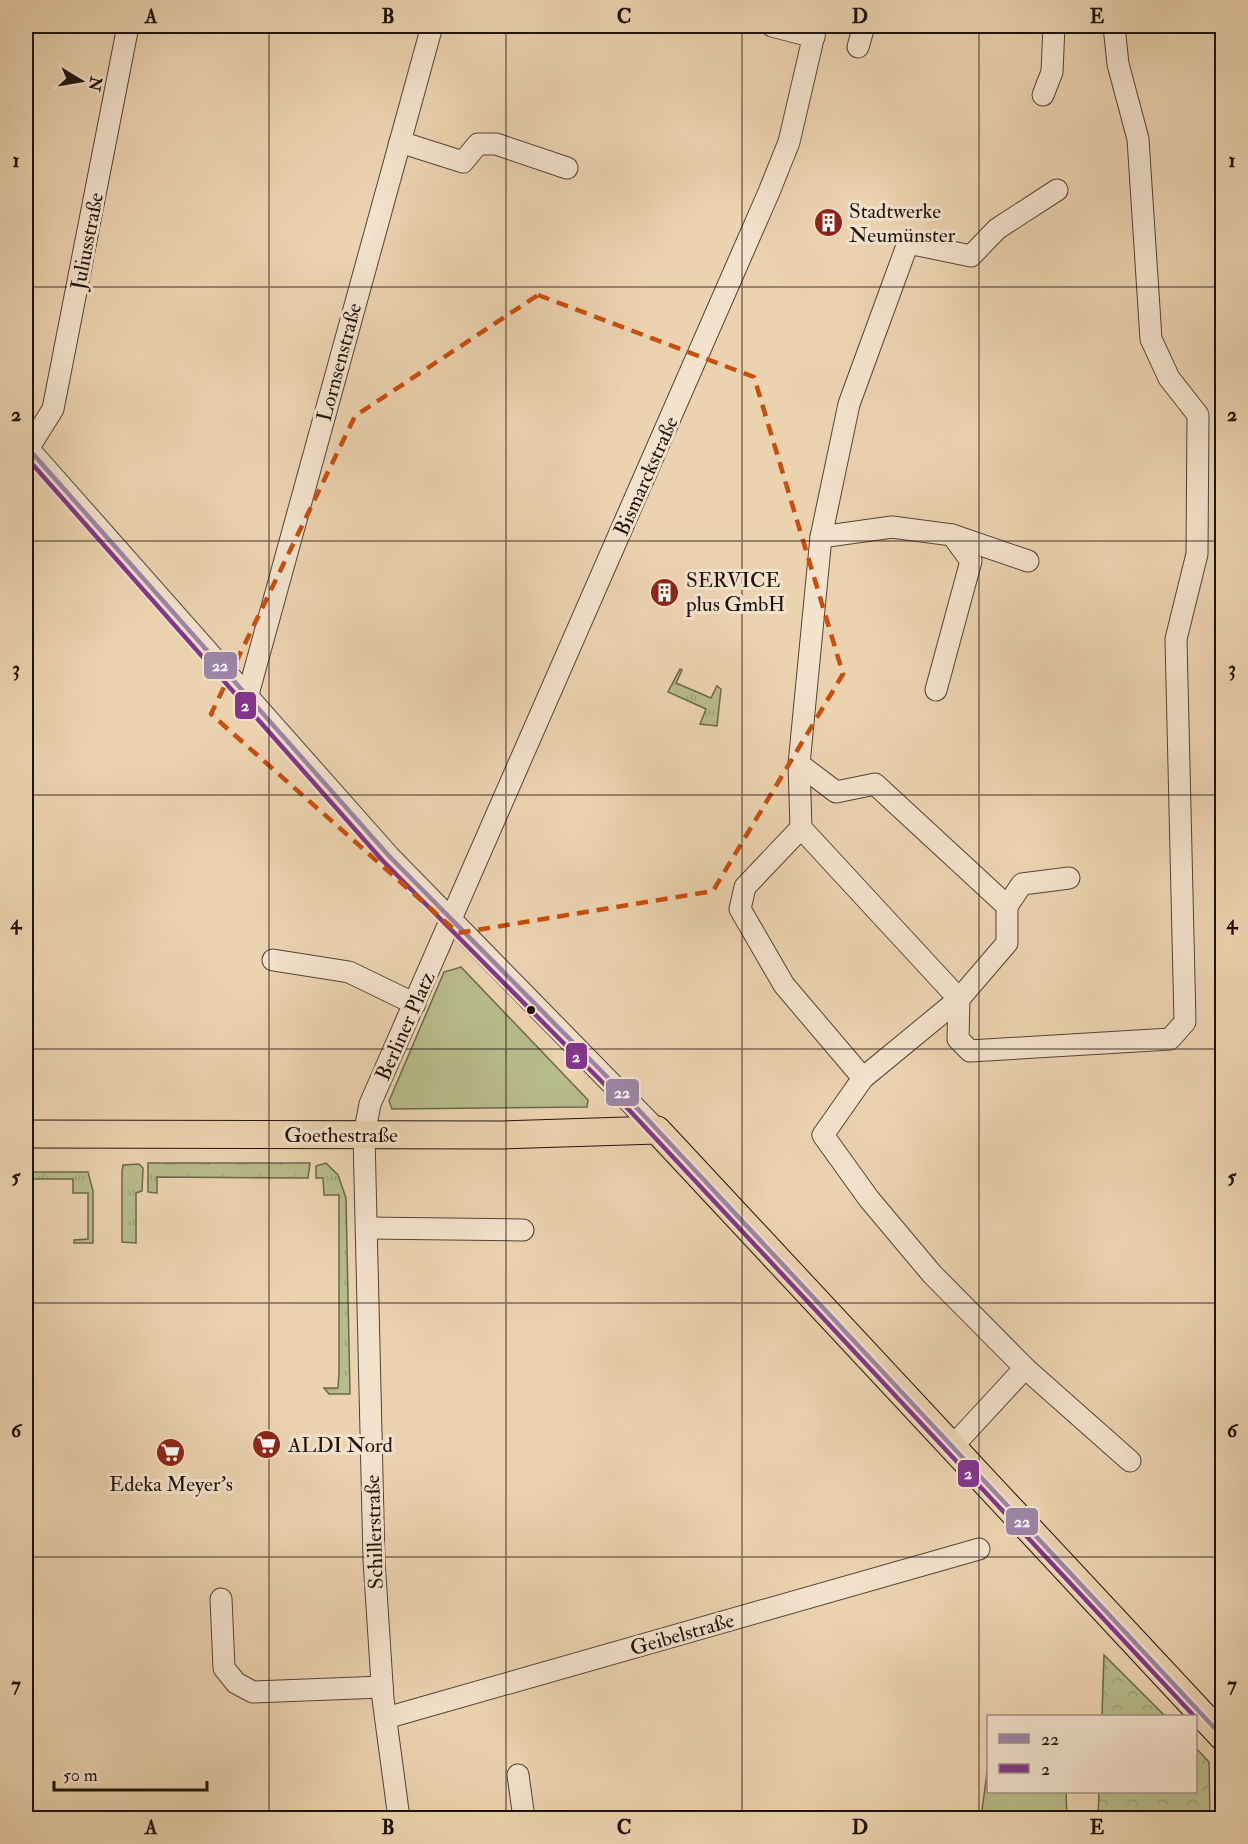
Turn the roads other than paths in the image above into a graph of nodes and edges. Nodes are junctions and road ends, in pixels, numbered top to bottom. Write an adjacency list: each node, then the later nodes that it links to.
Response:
1 (128, 26): 13 (street, Juliusstraße)
2 (432, 26): 10 (street, Lornsenstraße)
3 (772, 26): 7 (street)
4 (864, 26): 8 (street)
5 (1054, 26): 9 (street)
6 (1114, 26): 25 (street)
7 (815, 31): 23 (street, Bismarckstraße)
8 (858, 47)
9 (1043, 95)
10 (400, 142): 11 (street); 18 (street, Lornsenstraße)
11 (567, 168)
12 (1057, 189): 15 (street)
13 (27, 447): 18 (street)
14 (952, 535): 15 (street); 16 (street); 17 (street)
15 (821, 537): 19 (street)
16 (1028, 561)
17 (936, 690)
18 (246, 698): 23 (street)
19 (799, 764): 20 (street); 22 (street)
20 (801, 828): 25 (street); 27 (street)
21 (1069, 879): 22 (street)
22 (1007, 906): 25 (street)
23 (453, 919): 26 (street, Berliner Platz); 28 (street)
24 (273, 960): 26 (street)
25 (959, 999): 27 (street)
26 (415, 1004): 30 (street, Berliner Platz)
27 (863, 1078): 33 (street)
28 (657, 1130): 30 (main road, Goethestraße); 34 (main road)
29 (26, 1134): 30 (main road, Goethestraße)
30 (364, 1135): 31 (street, Schillerstraße)
31 (368, 1228): 32 (street); 38 (street, Schillerstraße)
32 (523, 1230)
33 (1025, 1368): 34 (street); 35 (street)
34 (952, 1447): 40 (main road)
35 (1130, 1461)
36 (979, 1549): 39 (street, Geibelstraße)
37 (221, 1599): 38 (street)
38 (382, 1687): 39 (street, Schillerstraße)
39 (386, 1718): 42 (street, Schillerstraße)
40 (1222, 1736)
41 (519, 1775): 43 (street)
42 (399, 1818)
43 (524, 1818)

